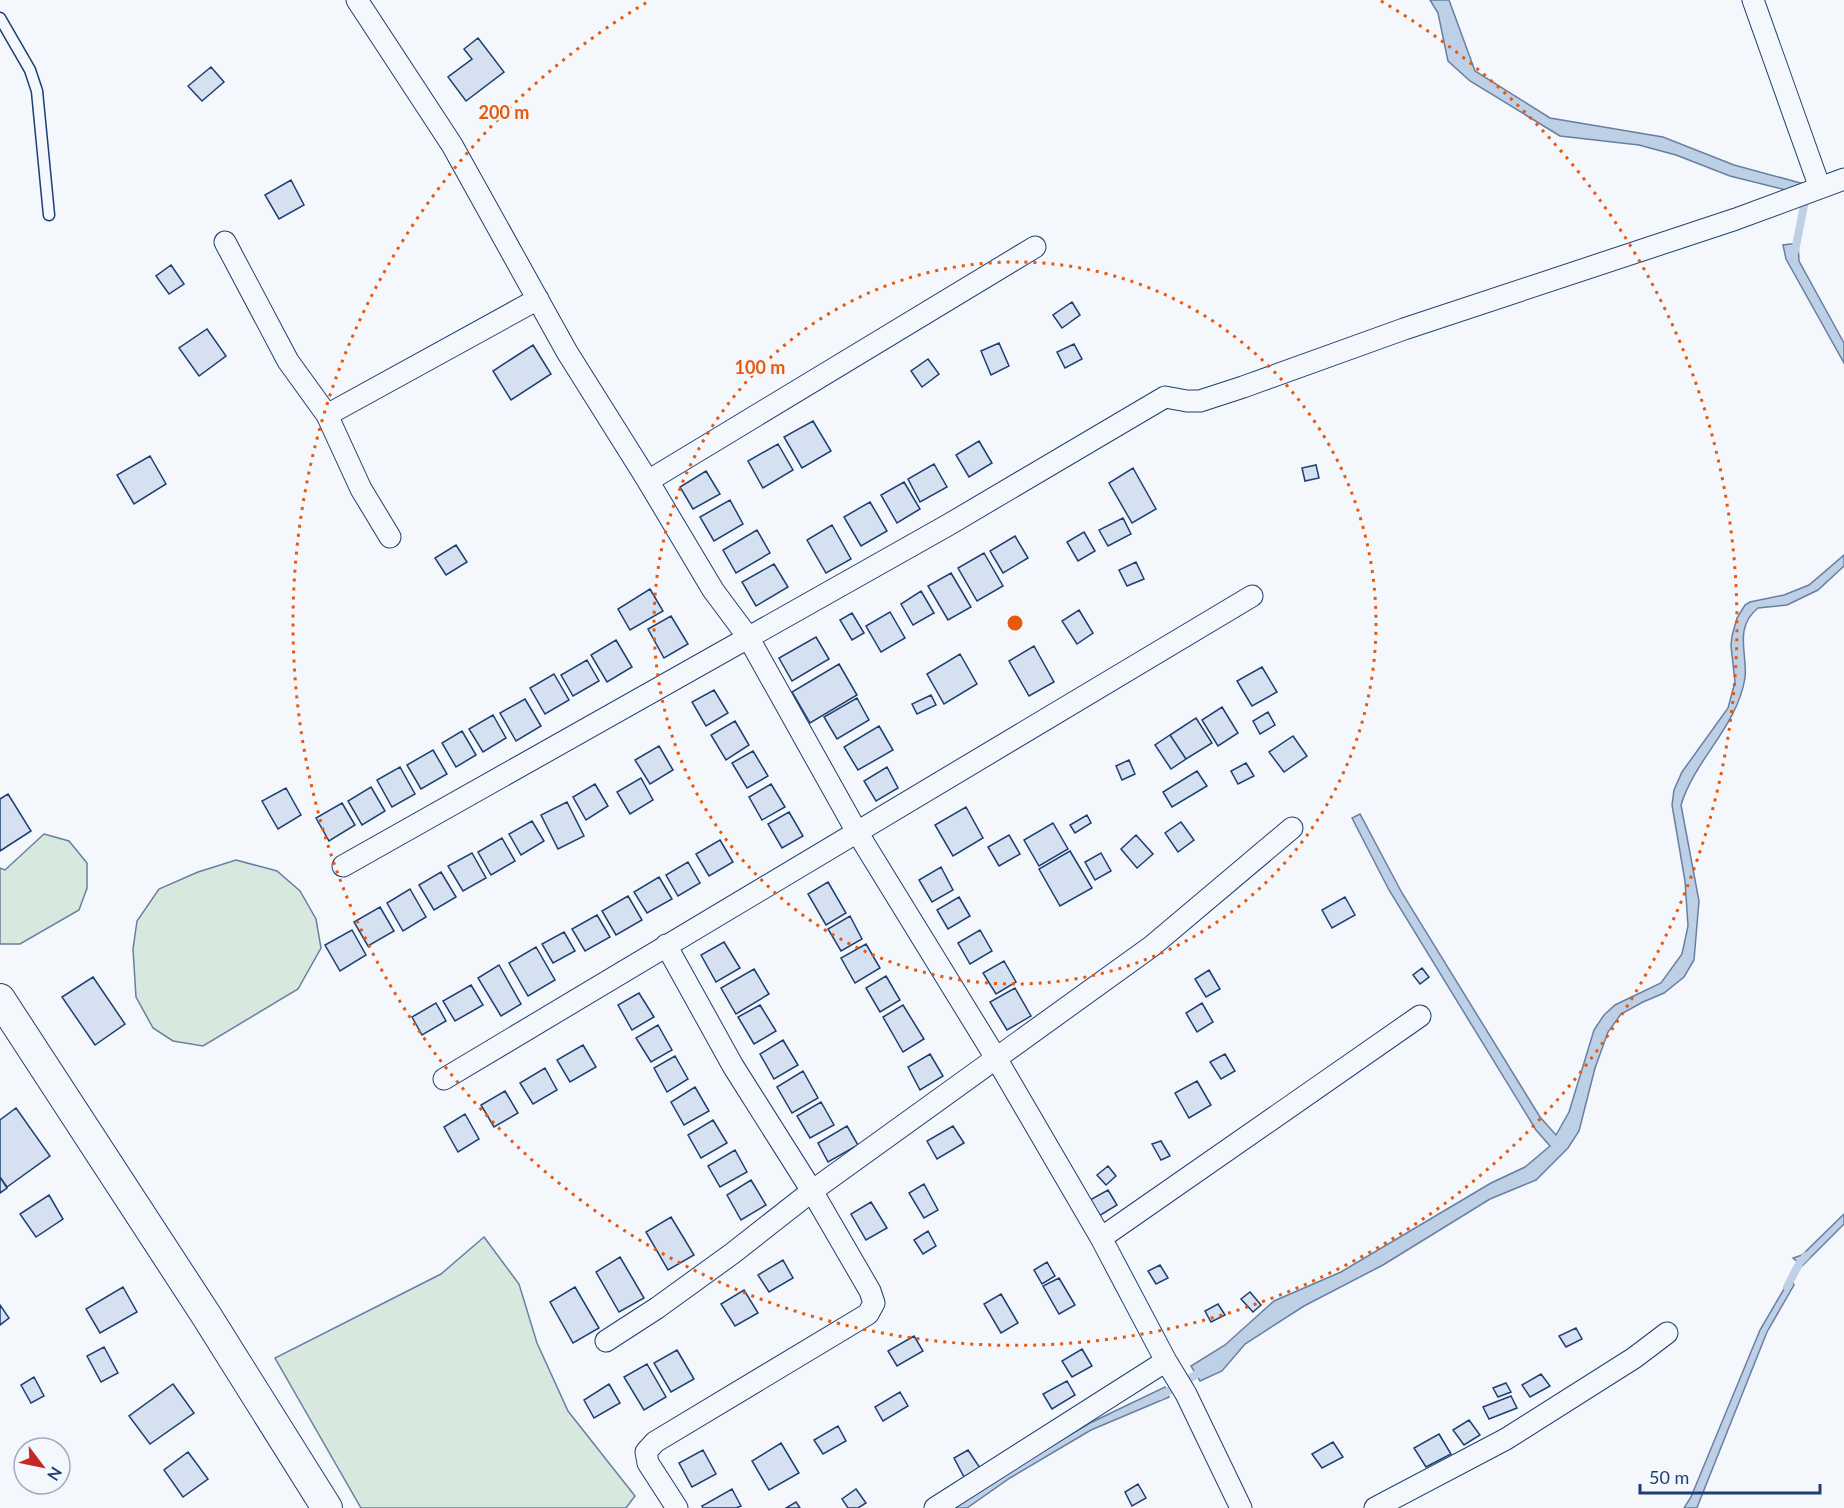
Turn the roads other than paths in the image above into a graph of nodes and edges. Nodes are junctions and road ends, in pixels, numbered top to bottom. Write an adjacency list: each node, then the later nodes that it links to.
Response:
1 (357, 0): 9 (street)
2 (1753, 0): 5 (street)
3 (0, 18): 6 (lane)
4 (1844, 179): 5 (street)
5 (1811, 191): 14 (street)
6 (49, 215)
7 (225, 242): 10 (street)
8 (1035, 247): 11 (street)
9 (538, 299): 10 (street); 11 (street)
10 (327, 415): 12 (street)
11 (648, 481): 14 (street)
12 (390, 537)
13 (1252, 596): 16 (street)
14 (748, 637): 16 (street); 17 (street)
15 (1292, 828): 21 (street)
16 (857, 832): 18 (street); 21 (street)
17 (343, 866)
18 (666, 945): 22 (street); 23 (street)
19 (0, 999): 28 (street)
20 (1420, 1016): 24 (street)
21 (996, 1058): 23 (street); 24 (street)
22 (444, 1079)
23 (812, 1191): 26 (street); 29 (street)
24 (1101, 1238): 27 (street)
25 (1667, 1333): 32 (street)
26 (606, 1341)
27 (1171, 1368): 30 (street); 31 (street)
28 (327, 1508)
29 (677, 1508)
30 (935, 1508)
31 (1241, 1508)
32 (1375, 1508)

